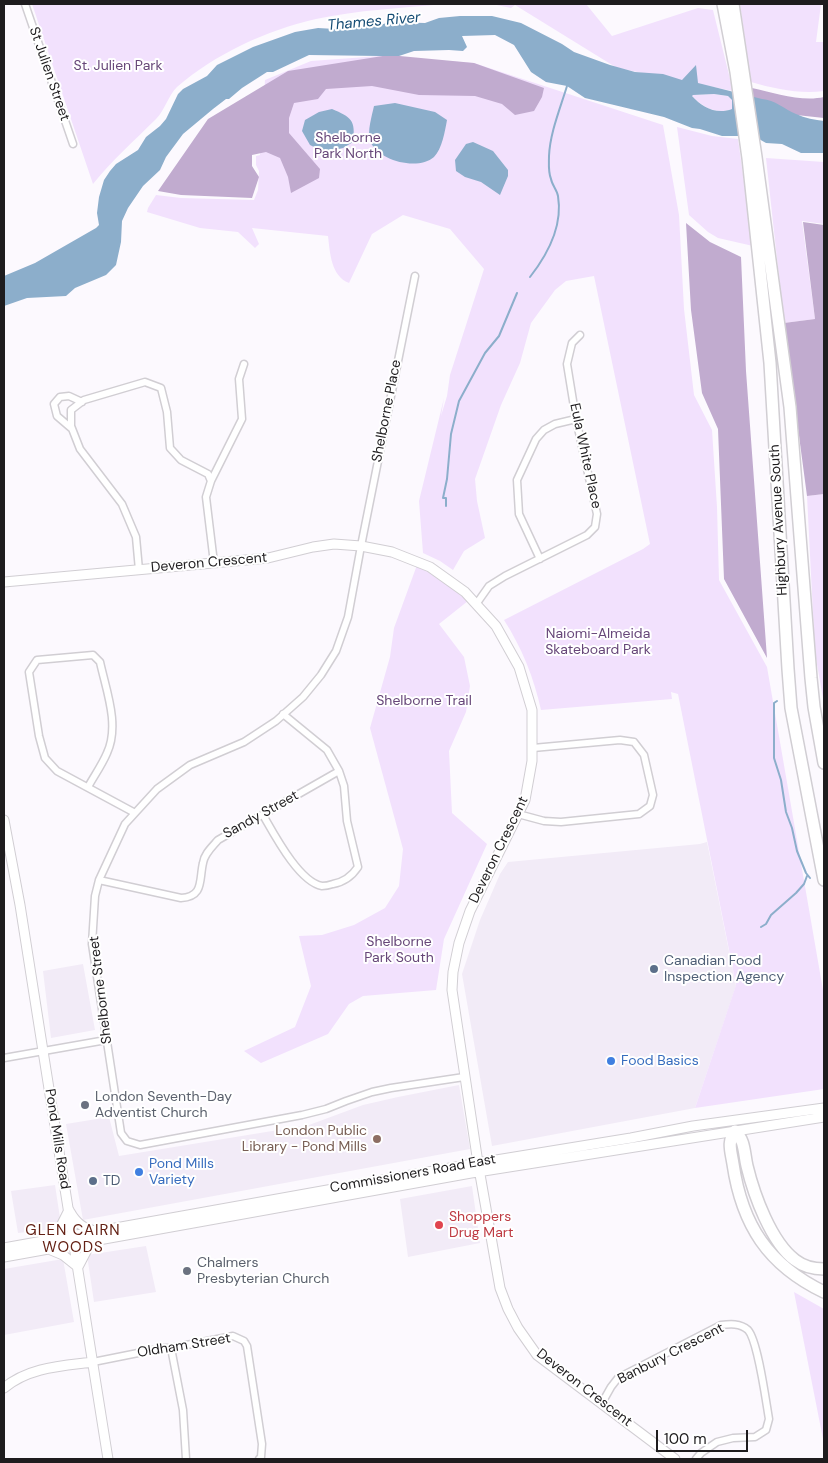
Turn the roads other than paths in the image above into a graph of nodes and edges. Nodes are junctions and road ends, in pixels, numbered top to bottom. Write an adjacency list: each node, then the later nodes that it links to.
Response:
1 (25, 4): 5 (street, St Julien Street)
2 (723, 4): 4 (highway)
3 (733, 4): 4 (highway)
4 (740, 73): 6 (highway)
5 (73, 144)
6 (752, 158): 22 (highway, Highbury Avenue South); 30 (highway, Highbury Avenue South)
7 (415, 276): 14 (street, Shelborne Place)
8 (580, 335): 11 (street, Eula White Place)
9 (244, 364): 13 (street)
10 (82, 402): 12 (street); 12 (street); 13 (street)
11 (576, 419): 15 (street, Eula White Place); 15 (street)
12 (72, 428): 17 (street)
13 (211, 481): 16 (street)
14 (361, 546): 16 (main road, Deveron Crescent); 19 (main road, Deveron Crescent); 20 (street, Shelborne Street)
15 (540, 559): 19 (street, Eula White Place)
16 (214, 563): 17 (main road, Deveron Crescent)
17 (139, 570): 18 (main road, Deveron Crescent)
18 (4, 582)
19 (477, 603): 21 (main road, Deveron Crescent)
20 (283, 714): 23 (street); 25 (street, Shelborne Street)
21 (533, 748): 26 (main road, Deveron Crescent); 26 (street)
22 (824, 763)
23 (339, 771): 27 (street, Sandy Street); 27 (street)
24 (88, 787): 24 (street); 25 (street)
25 (136, 813): 29 (street, Shelborne Street)
26 (518, 814): 34 (main road, Deveron Crescent)
27 (263, 815): 29 (street, Sandy Street)
28 (4, 820): 32 (main road, Pond Mills Road)
29 (99, 880): 31 (street, Shelborne Street)
30 (824, 880)
31 (106, 1040): 32 (street); 34 (street, Shelborne Street)
32 (44, 1051): 33 (street); 40 (main road, Pond Mills Road)
33 (4, 1058)
34 (464, 1077): 38 (main road, Deveron Crescent)
35 (824, 1108): 37 (main road, Commissioners Road East)
36 (824, 1117): 37 (main road, Commissioners Road East)
37 (734, 1126): 38 (main road, Commissioners Road East); 39 (main road, Commissioners Road East); 49 (highway); 50 (highway)
38 (478, 1162): 39 (main road, Deveron Crescent); 41 (main road, Commissioners Road East)
39 (480, 1173): 44 (main road, Commissioners Road East); 54 (main road, Deveron Crescent)
40 (68, 1210): 41 (main road); 42 (main road); 43 (main road, Pond Mills Road)
41 (103, 1230): 43 (main road, Commissioners Road East)
42 (51, 1239): 43 (main road, Commissioners Road East); 45 (main road, Commissioners Road East)
43 (73, 1240): 44 (main road, Commissioners Road East); 46 (main road, Commissioners Road East); 48 (main road, Pond Mills Road)
44 (96, 1241): 48 (main road)
45 (4, 1248)
46 (46, 1250): 47 (main road, Commissioners Road East); 48 (main road)
47 (4, 1257)
48 (78, 1267): 52 (main road, Pond Mills Road)
49 (824, 1269)
50 (824, 1292)
51 (171, 1348): 52 (street, Oldham Street); 56 (street); 57 (street, Oldham Street)
52 (93, 1362): 53 (main road); 55 (main road, Pond Mills Road)
53 (4, 1388)
54 (602, 1403): 58 (main road, Deveron Crescent); 59 (street, Banbury Crescent)
55 (108, 1459)
56 (186, 1459)
57 (259, 1459)
58 (675, 1459)
59 (696, 1459)

